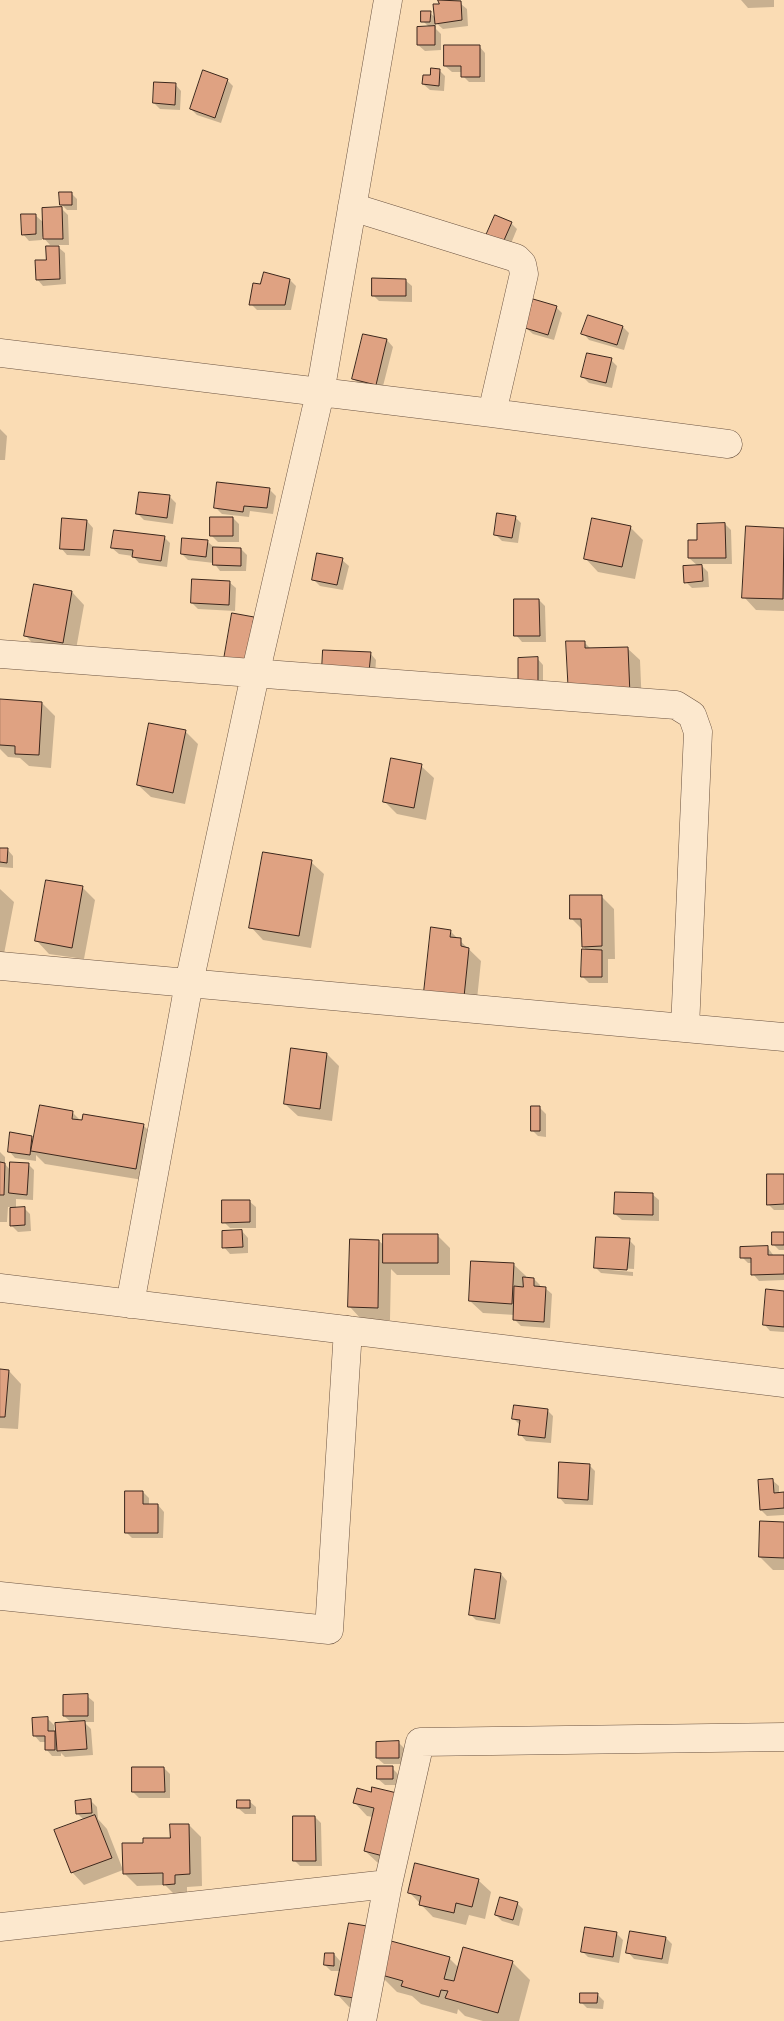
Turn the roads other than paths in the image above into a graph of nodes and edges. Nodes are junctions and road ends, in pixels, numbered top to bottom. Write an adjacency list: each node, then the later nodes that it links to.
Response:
1 (388, 0): 2 (street)
2 (352, 207): 4 (street); 5 (street)
3 (0, 353): 4 (street)
4 (320, 393): 5 (street); 8 (street)
5 (492, 414): 6 (street)
6 (728, 444)
7 (0, 654): 8 (street)
8 (256, 675): 10 (street); 11 (street)
9 (0, 966): 10 (street)
10 (189, 984): 11 (street); 14 (street)
11 (685, 1028): 12 (street)
12 (784, 1037)
13 (0, 1288): 14 (street)
14 (130, 1304): 15 (street)
15 (348, 1330): 16 (street); 17 (street)
16 (784, 1383)
17 (0, 1596)
18 (784, 1737): 19 (street)
19 (388, 1884): 20 (street); 21 (street)
20 (0, 1927)
21 (362, 2021)

